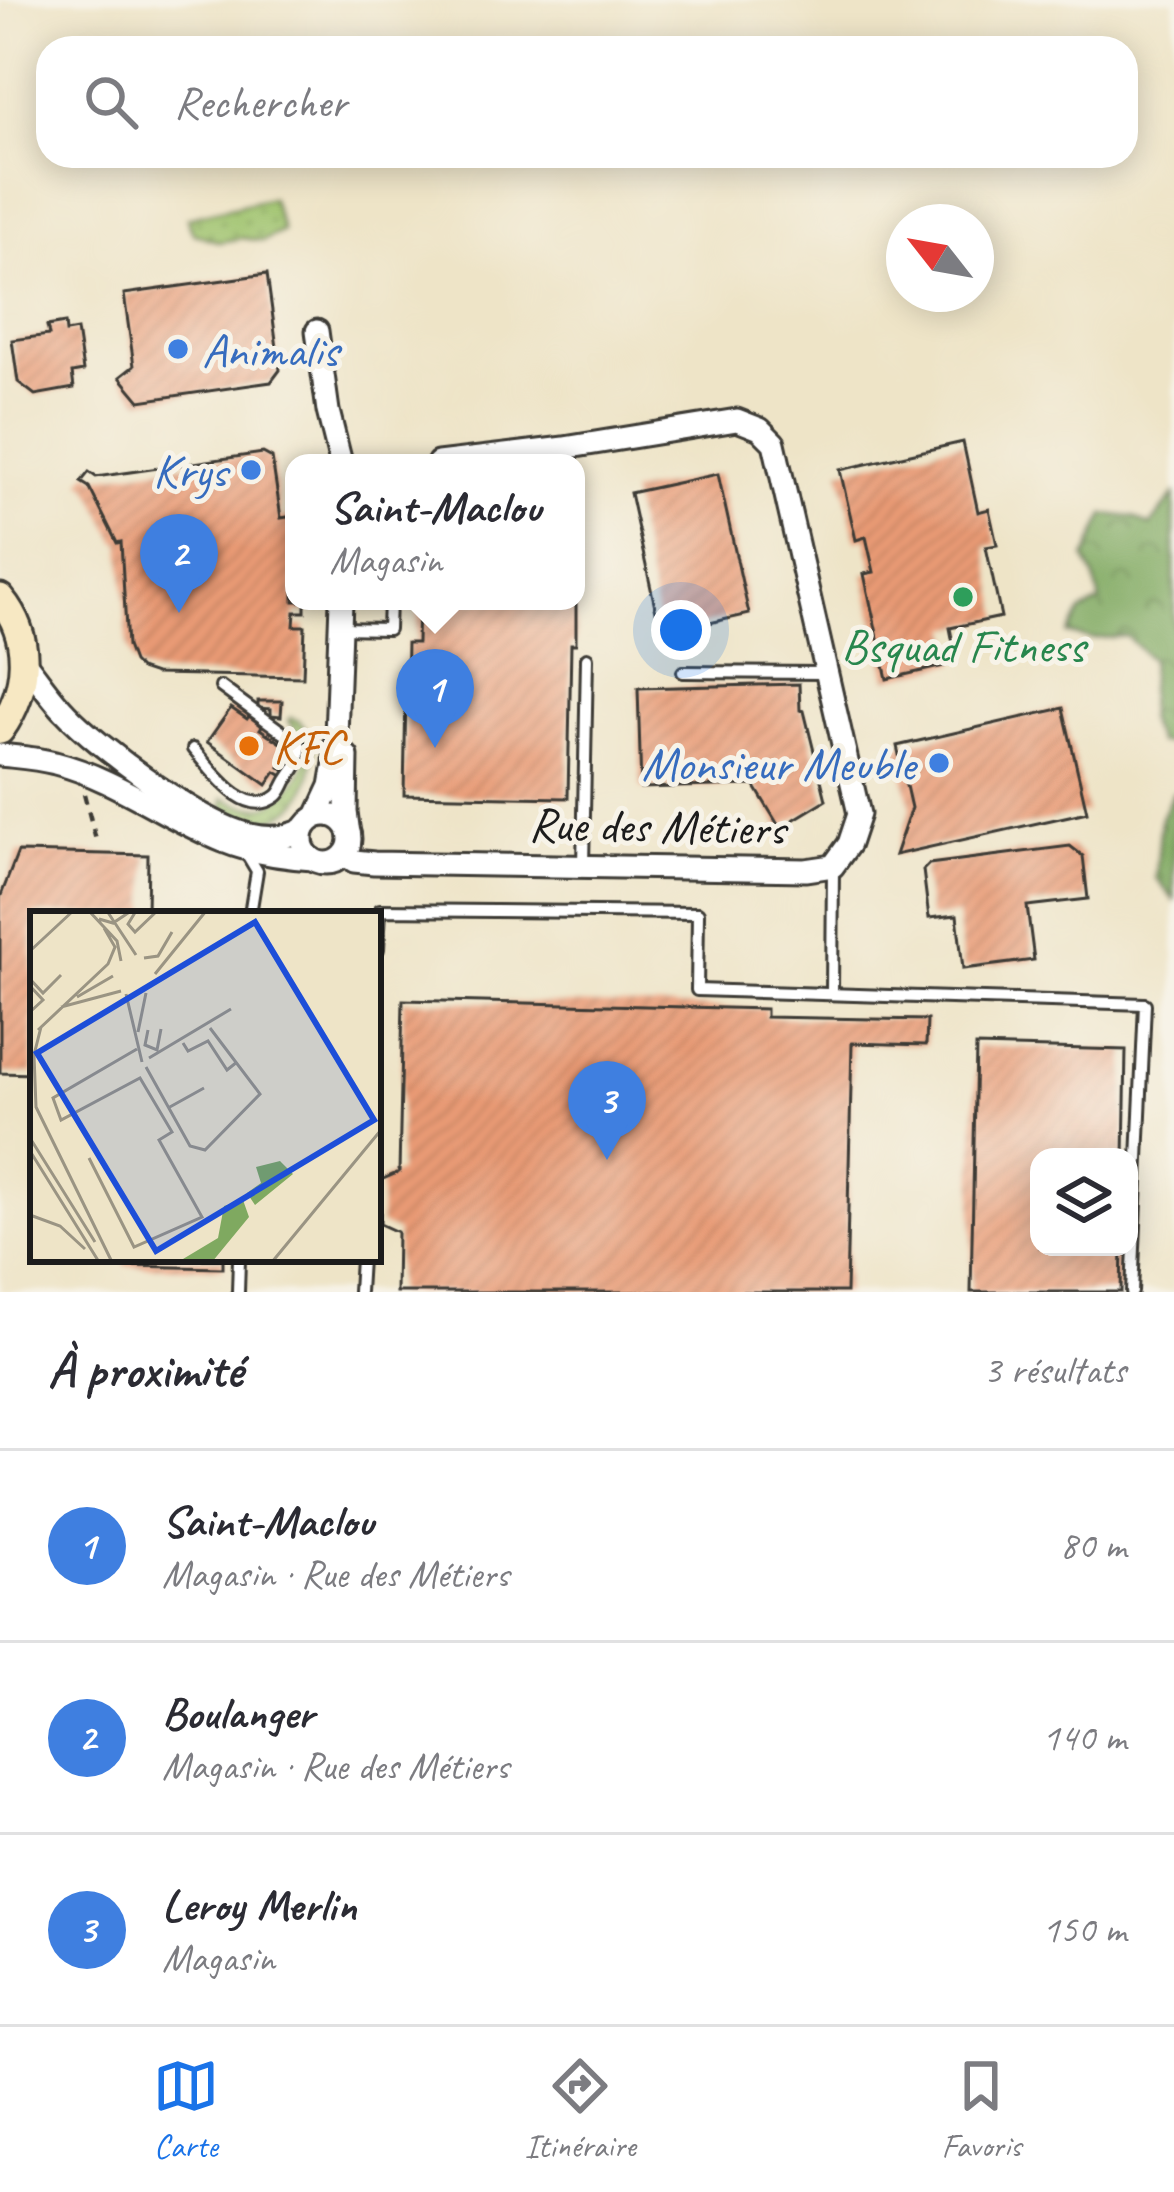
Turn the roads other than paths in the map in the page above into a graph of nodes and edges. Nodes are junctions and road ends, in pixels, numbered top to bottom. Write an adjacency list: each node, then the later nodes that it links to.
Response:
1 (316, 331): 2 (street)
2 (339, 454)
3 (570, 454): 11 (street, Rue des Métiers)
4 (0, 598): 9 (main road)
5 (341, 610): 7 (street)
6 (389, 610): 7 (lane)
7 (340, 628): 13 (street)
8 (587, 658): 22 (lane)
9 (24, 662): 14 (main road); 17 (street)
10 (683, 672): 11 (lane)
11 (827, 673): 23 (street, Rue des Métiers)
12 (220, 687): 15 (lane)
13 (337, 695): 17 (street); 18 (street)
14 (0, 730)
15 (193, 749)
16 (0, 755): 19 (street)
17 (311, 823): 18 (street); 21 (street)
18 (348, 827): 20 (street)
19 (244, 848): 21 (street); 24 (lane)
20 (345, 855): 21 (street); 22 (street, Rue des Métiers)
21 (313, 859)
22 (583, 866): 23 (street, Rue des Métiers)
23 (833, 866): 26 (lane)
24 (250, 911)
25 (380, 911): 26 (lane)
26 (832, 992): 31 (lane)
27 (239, 1262): 29 (lane)
28 (361, 1262): 30 (lane)
29 (238, 1292)
30 (359, 1292)
31 (1132, 1292)

